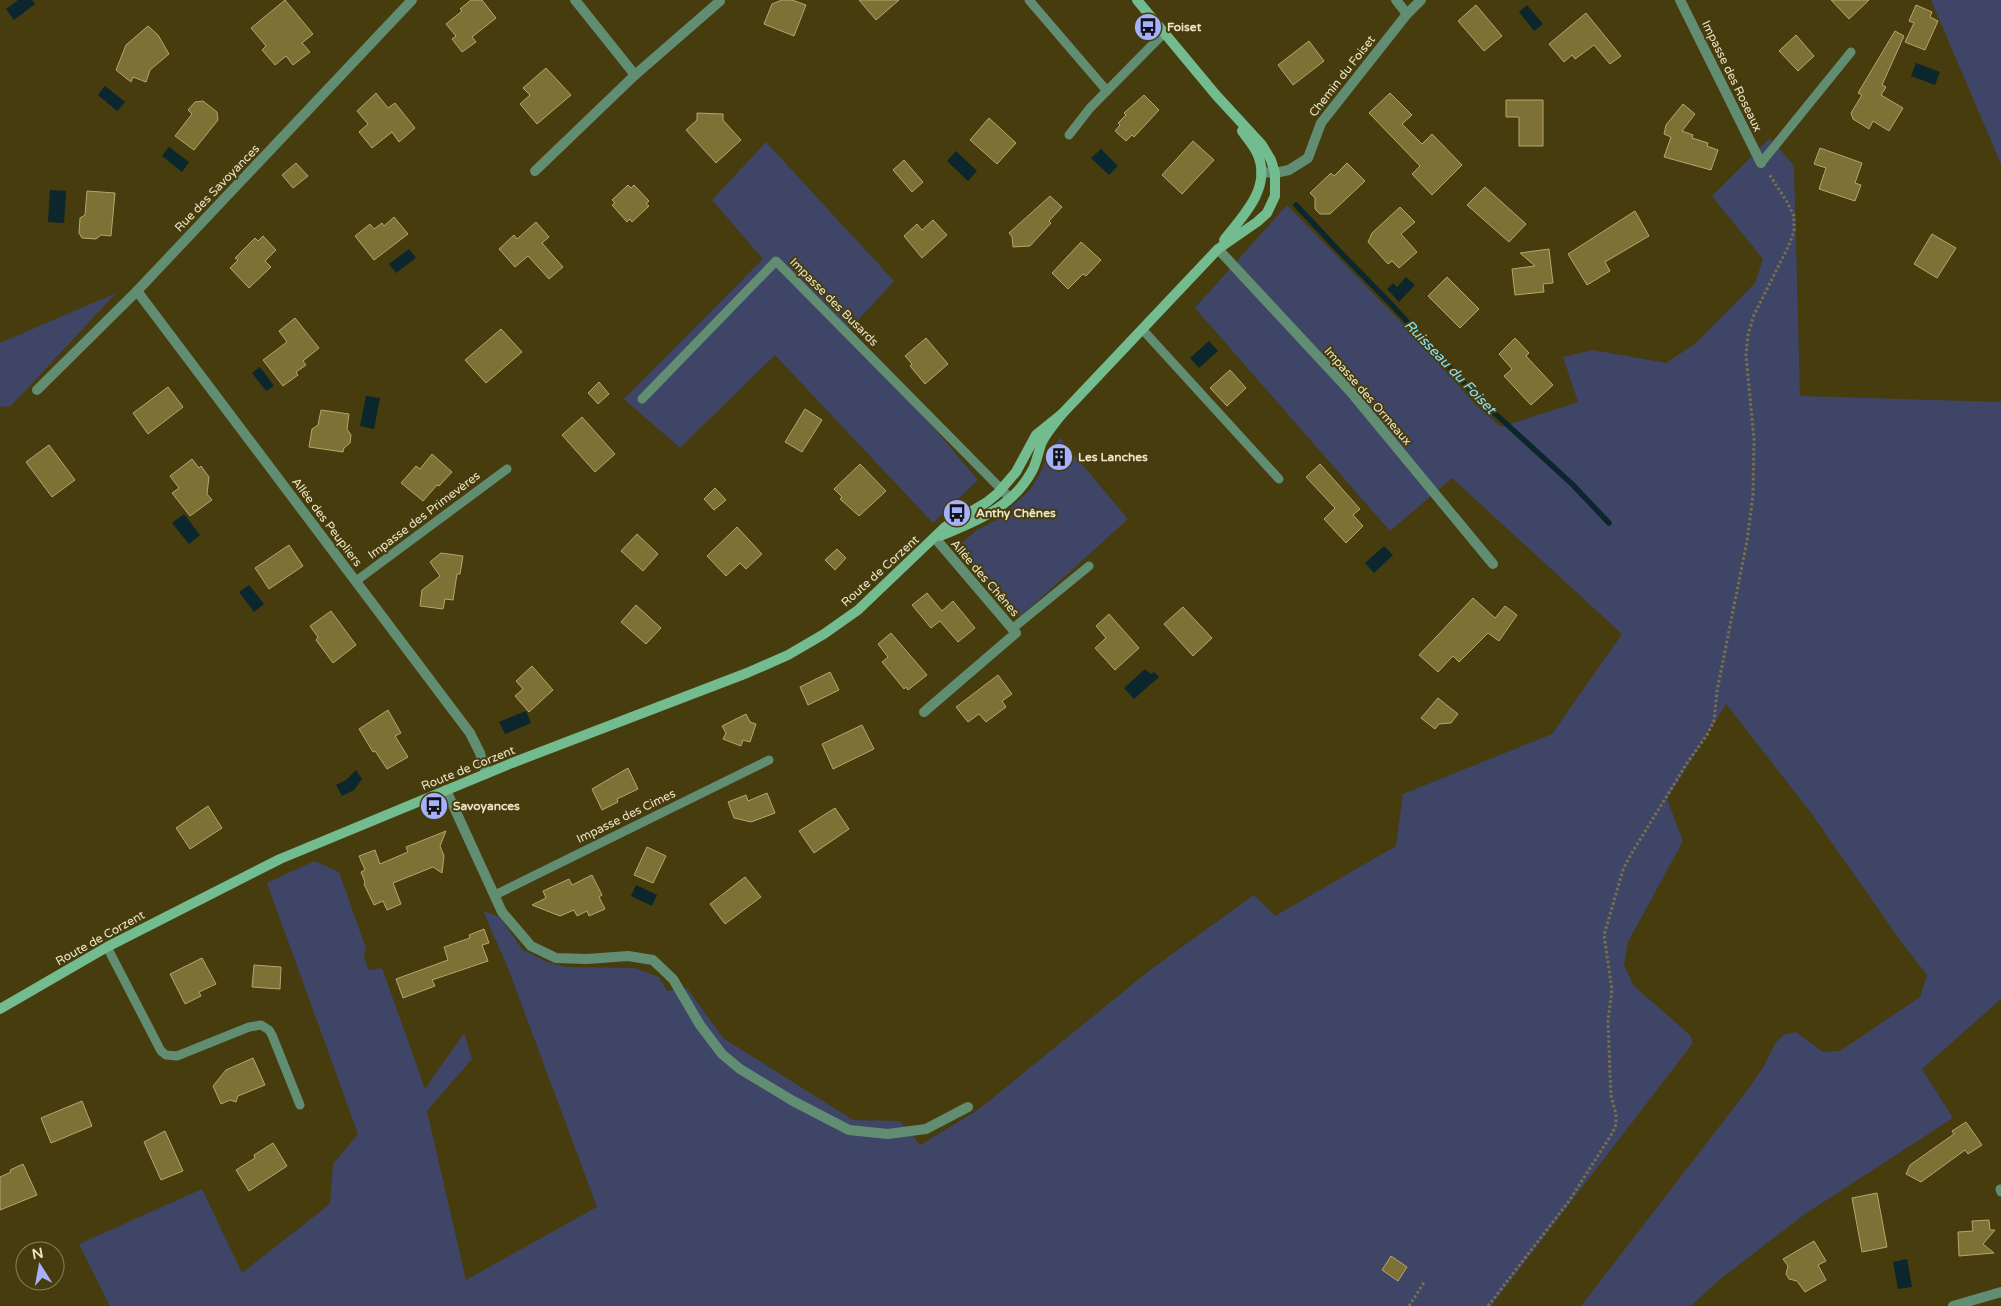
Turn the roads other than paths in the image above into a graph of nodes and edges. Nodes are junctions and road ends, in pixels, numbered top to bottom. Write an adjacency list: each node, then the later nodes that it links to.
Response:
1 (412, 0): 21 (street, Rue des Savoyances)
2 (575, 0): 12 (street)
3 (1029, 0): 13 (lane)
4 (1137, 0): 10 (street, Route de Corzent)
5 (1396, 0): 9 (street)
6 (1421, 0): 9 (street, Chemin du Foiset)
7 (1680, 0): 16 (street, Impasse des Roseaux)
8 (720, 1): 12 (street)
9 (1407, 14): 19 (street, Chemin du Foiset)
10 (1164, 33): 13 (lane); 14 (street, Route de Corzent)
11 (1850, 52): 16 (lane)
12 (635, 75): 17 (street)
13 (1107, 91): 15 (lane)
14 (1216, 95): 18 (street, Route de Corzent); 19 (street, Route de Corzent)
15 (1069, 136)
16 (1761, 163)
17 (535, 172)
18 (1261, 172): 19 (street, Chemin du Foiset); 20 (street, Route de Corzent)
19 (1275, 173): 20 (street, Route de Corzent)
20 (1218, 249): 22 (street, Route de Corzent); 31 (street, Impasse des Ormeaux)
21 (137, 291): 23 (street, Rue des Savoyances); 33 (street, Allée des Peupliers)
22 (1142, 329): 25 (street, Route de Corzent); 27 (lane)
23 (37, 390)
24 (642, 399): 28 (lane, Impasse des Busards)
25 (1062, 414): 28 (street, Route de Corzent); 29 (street, Route de Corzent)
26 (507, 469): 33 (lane, Impasse des Primevères)
27 (1279, 479)
28 (1001, 490): 29 (lane, Impasse des Busards); 30 (street, Route de Corzent)
29 (1010, 498): 30 (street, Route de Corzent)
30 (934, 538): 34 (street, Allée des Chênes); 37 (street, Route de Corzent)
31 (1493, 564)
32 (1089, 566): 34 (lane)
33 (356, 581): 37 (street, Allée des Peupliers)
34 (1012, 629): 35 (street, Allée des Chênes)
35 (924, 712)
36 (769, 760): 39 (lane, Impasse des Cimes)
37 (486, 774): 38 (street, Route de Corzent)
38 (446, 790): 39 (street); 40 (street, Route de Corzent)
39 (495, 895): 43 (street)
40 (108, 947): 41 (street, Route de Corzent); 42 (lane)
41 (0, 1009)
42 (300, 1105)
43 (968, 1107)
44 (2001, 1292): 45 (street)
45 (1954, 1306)

